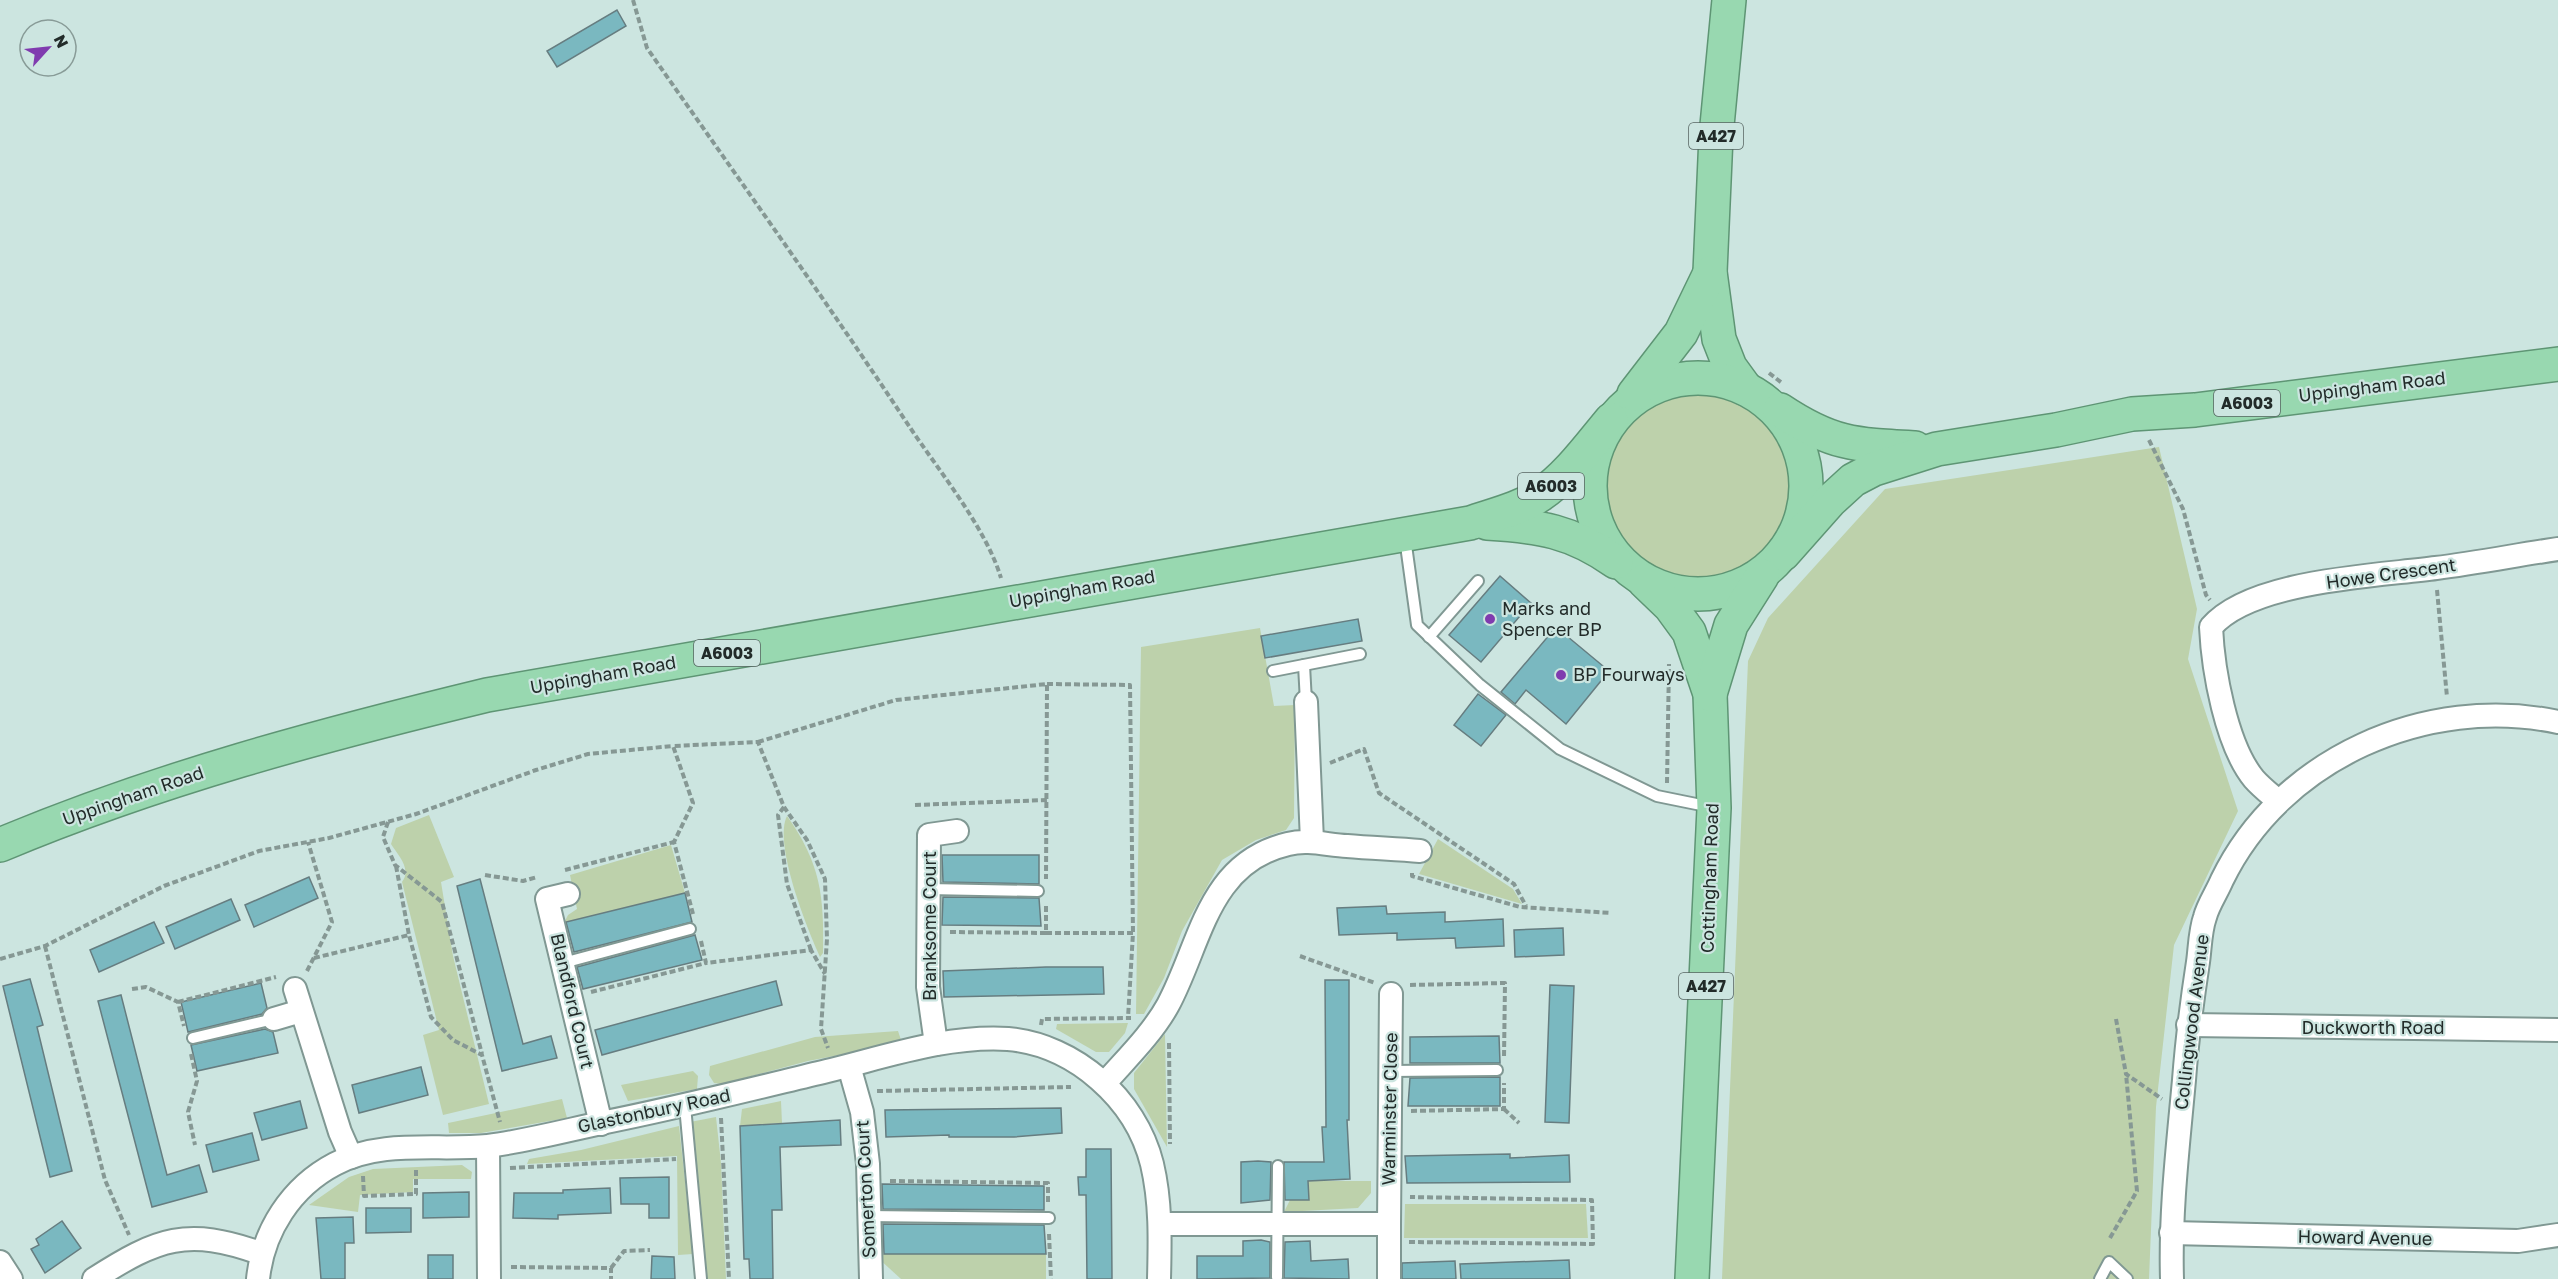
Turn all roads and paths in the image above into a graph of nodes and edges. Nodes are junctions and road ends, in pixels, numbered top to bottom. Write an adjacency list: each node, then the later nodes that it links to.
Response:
1 (633, 0): 16 (path)
2 (1729, 0): 3 (highway, A427)
3 (1710, 272): 5 (highway, A427); 6 (highway, A427)
4 (2558, 364): 7 (highway, Uppingham Road / A6003)
5 (1765, 386): 6 (highway); 8 (highway, Uppingham Road / A6003); 12 (highway)
6 (1619, 411): 9 (highway, Uppingham Road / A6003); 14 (highway)
7 (2132, 414): 8 (highway, Uppingham Road / A6003); 17 (path)
8 (1937, 450): 12 (highway, Uppingham Road / A6003)
9 (1470, 523): 10 (highway, Uppingham Road / A6003); 14 (highway, Uppingham Road / A6003)
10 (1404, 533): 16 (highway, Uppingham Road / A6003); 18 (lane)
11 (2558, 549): 13 (street, Howe Crescent)
12 (1774, 564): 14 (highway); 24 (highway, Cottingham Road / A427)
13 (2435, 568): 17 (street, Howe Crescent); 25 (path)
14 (1637, 577): 24 (highway, Cottingham Road / A427)
15 (1478, 582): 18 (lane)
16 (1008, 602): 42 (highway, Uppingham Road / A6003)
17 (2222, 614): 33 (street)
18 (1429, 637): 31 (lane)
19 (1360, 654): 21 (lane)
20 (1669, 661): 31 (path)
21 (1304, 665): 22 (lane); 26 (lane)
22 (1273, 671)
23 (1047, 684): 28 (path); 32 (path); 57 (path)
24 (1710, 694): 36 (highway, Cottingham Road / A427)
25 (2447, 697)
26 (1306, 702): 30 (street)
27 (2558, 722): 33 (street, Collingwood Avenue)
28 (758, 742): 29 (path); 35 (path)
29 (673, 747): 37 (path); 41 (path)
30 (1308, 758): 39 (street); 52 (path)
31 (1666, 798): 36 (lane)
32 (1047, 800): 34 (path); 49 (path)
33 (2278, 801): 78 (street, Collingwood Avenue)
34 (915, 805)
35 (784, 807): 60 (path); 67 (path)
36 (1714, 808): 130 (highway, Cottingham Road / A427)
37 (388, 822): 40 (path); 44 (path)
38 (957, 831): 48 (street, Branksome Court)
39 (1312, 841): 43 (street); 77 (street)
40 (308, 842): 59 (path); 62 (path)
41 (674, 842): 45 (path); 54 (path)
42 (0, 845)
43 (1417, 851): 52 (path)
44 (395, 865): 58 (path); 83 (path)
45 (563, 871)
46 (485, 875): 47 (path)
47 (540, 876)
48 (928, 889): 49 (lane); 55 (street, Branksome Court)
49 (1042, 890)
50 (568, 894): 64 (street, Blandford Court)
51 (1046, 899): 56 (path)
52 (1526, 906): 53 (path)
53 (1611, 913)
54 (694, 926): 64 (lane); 65 (path)
55 (928, 932): 56 (path); 81 (street, Branksome Court)
56 (1046, 933): 57 (path)
57 (1133, 933): 74 (path)
58 (409, 935): 62 (path); 83 (path)
59 (45, 946): 63 (path); 115 (path)
60 (811, 950): 65 (path); 67 (path)
61 (1300, 956): 70 (path)
62 (314, 958): 66 (path)
63 (0, 959)
64 (563, 963): 71 (street, Blandford Court)
65 (706, 963): 71 (path)
66 (308, 969): 68 (path); 68 (path)
67 (825, 974): 84 (path)
68 (292, 979): 72 (path); 73 (street)
69 (132, 989): 72 (path)
70 (1391, 990): 85 (path); 86 (street, Warminster Close)
71 (571, 997): 96 (street, Blandford Court)
72 (178, 1002): 80 (path)
73 (301, 1011): 75 (street); 100 (street)
74 (1128, 1018): 77 (path); 82 (path)
75 (274, 1019): 80 (lane)
76 (2116, 1019): 87 (path)
77 (1158, 1020): 88 (street); 101 (path)
78 (2188, 1025): 79 (street, Duckworth Road); 92 (street, Collingwood Avenue)
79 (2558, 1030)
80 (189, 1039): 98 (path)
81 (936, 1044): 82 (street, Glastonbury Road); 84 (street, Glastonbury Road)
82 (1040, 1046): 88 (street, Glastonbury Road)
83 (482, 1055): 97 (path)
84 (843, 1067): 89 (street, Somerton Court); 90 (street, Glastonbury Road)
85 (1502, 1069): 86 (lane); 93 (path)
86 (1390, 1071): 94 (street, Warminster Close)
87 (2126, 1074): 92 (path); 113 (path)
88 (1100, 1080): 89 (path); 101 (street, Glastonbury Road)
89 (856, 1092): 106 (street, Somerton Court)
90 (719, 1097): 91 (street, Glastonbury Road); 126 (path)
91 (685, 1106): 96 (street, Glastonbury Road); 102 (lane)
92 (2181, 1108): 111 (street, Collingwood Avenue)
93 (1504, 1109): 94 (path); 95 (path)
94 (1390, 1111): 105 (street, Warminster Close)
95 (1519, 1123)
96 (601, 1124): 97 (street, Glastonbury Road)
97 (495, 1144): 99 (street, Glastonbury Road); 104 (street)
98 (195, 1145)
99 (416, 1147): 100 (street, Glastonbury Road); 100 (path)
100 (357, 1155): 116 (street, Glastonbury Road)
101 (1149, 1156): 108 (street, Glastonbury Road)
102 (689, 1158): 104 (path); 125 (lane)
103 (1278, 1166): 109 (lane)
104 (488, 1169): 119 (street)
105 (1389, 1196): 110 (street, Warminster Close); 110 (path)
106 (868, 1216): 107 (lane); 127 (street, Somerton Court)
107 (1049, 1218)
108 (1160, 1224): 109 (street); 128 (street, Glastonbury Road)
109 (1277, 1224): 110 (street); 120 (lane)
110 (1389, 1233): 129 (street, Warminster Close)
111 (2171, 1233): 112 (street, Howard Avenue); 133 (street, Collingwood Avenue)
112 (2558, 1235)
113 (2110, 1238)
114 (650, 1250): 118 (path)
115 (137, 1252): 116 (street); 122 (street)
116 (260, 1253): 123 (street, Glastonbury Road)
117 (0, 1262): 121 (street)
118 (611, 1268): 119 (path); 124 (path)
119 (489, 1273)
120 (1276, 1278)
121 (11, 1279)
122 (94, 1279)
123 (258, 1279)
124 (611, 1279)
125 (701, 1279)
126 (729, 1279)
127 (870, 1279)
128 (1159, 1279)
129 (1389, 1279)
130 (1692, 1279)
131 (2100, 1279): 132 (lane)
132 (2127, 1279)
133 (2172, 1279)

